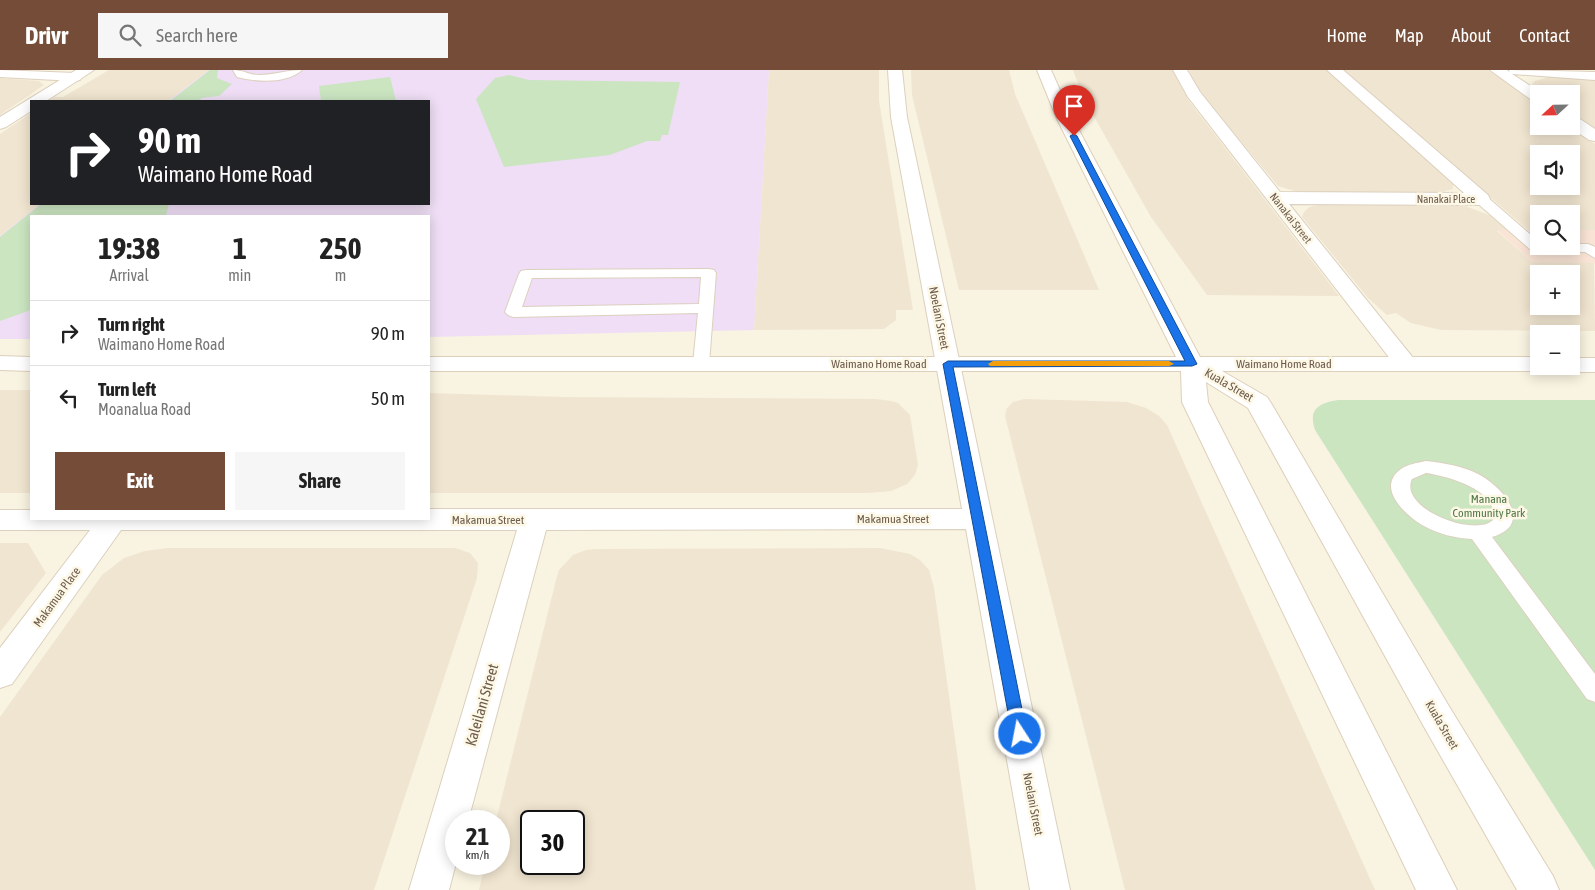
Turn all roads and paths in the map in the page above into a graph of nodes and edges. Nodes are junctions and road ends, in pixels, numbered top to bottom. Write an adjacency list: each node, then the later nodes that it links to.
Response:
1 (238, 70): 2 (lane)
2 (297, 70)
3 (895, 70): 26 (street, Noelani Street)
4 (1044, 70): 27 (street)
5 (1180, 70): 18 (street, Nanakai Street)
6 (1334, 70): 19 (street, Nanakai Place)
7 (1497, 70): 12 (street)
8 (1516, 70): 11 (street)
9 (0, 73): 10 (street)
10 (81, 73): 13 (street)
11 (1595, 76)
12 (1530, 92)
13 (37, 100)
14 (30, 105): 15 (street)
15 (0, 124)
16 (1580, 126): 17 (street)
17 (1595, 136)
18 (1276, 198): 19 (street, Nanakai Place); 28 (street, Nanakai Street)
19 (1480, 199): 20 (lane)
20 (1595, 254)
21 (707, 308): 21 (lane); 25 (lane)
22 (0, 364): 23 (street)
23 (30, 364)
24 (430, 364): 25 (street, Waimano Home Road)
25 (701, 364): 26 (street, Waimano Home Road)
26 (948, 364): 27 (street, Waimano Home Road); 32 (street, Noelani Street)
27 (1192, 364): 28 (street, Waimano Home Road); 41 (street, Kuala Street); 42 (street, Kuala Street)
28 (1406, 364): 29 (street, Waimano Home Road)
29 (1530, 364)
30 (1580, 365): 31 (street)
31 (1595, 365)
32 (977, 519): 35 (street, Makamua Street); 40 (street, Noelani Street)
33 (0, 520): 34 (street, Makamua Street)
34 (113, 520): 35 (street, Makamua Street); 37 (street, Makamua Place)
35 (534, 520): 39 (street, Kaleilani Street)
36 (1478, 533): 36 (lane); 38 (lane)
37 (0, 674)
38 (1595, 692)
39 (429, 890)
40 (1050, 890)
41 (1437, 890)
42 (1539, 890)

